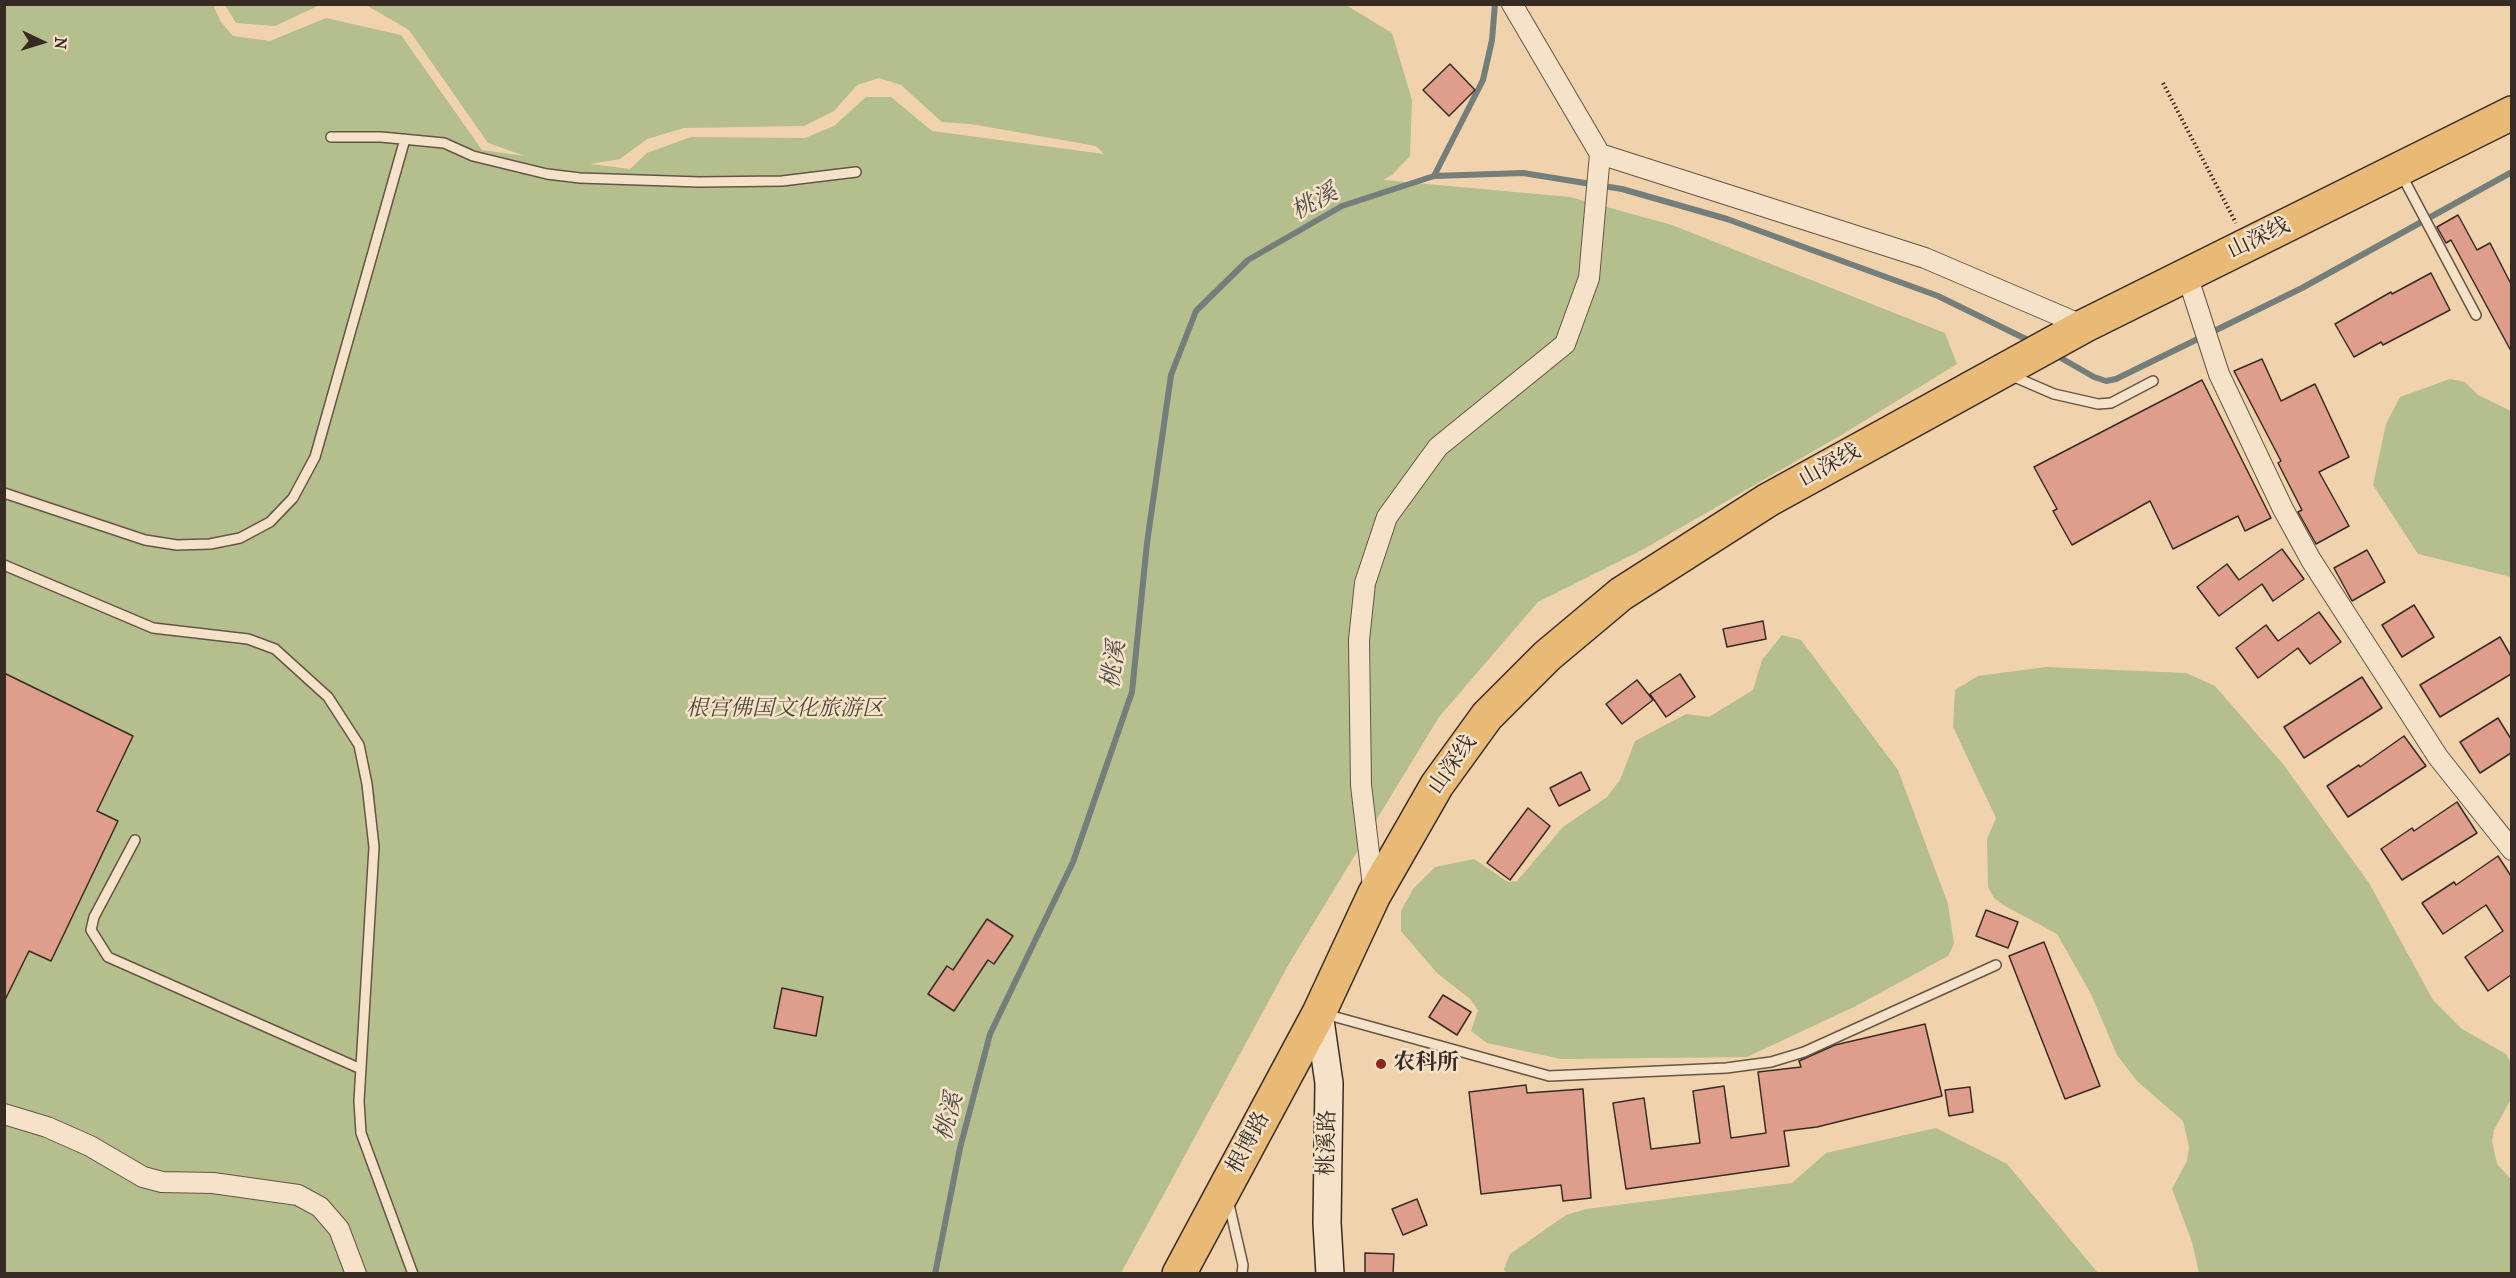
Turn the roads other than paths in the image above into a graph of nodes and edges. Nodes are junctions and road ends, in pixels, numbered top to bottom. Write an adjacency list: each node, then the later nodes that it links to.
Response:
1 (1512, 4): 5 (street)
2 (2511, 113): 6 (highway, 山深线)
3 (331, 137): 4 (lane)
4 (405, 139): 7 (lane); 13 (lane)
5 (1600, 153): 10 (street); 17 (street)
6 (2399, 169): 8 (highway, 山深线); 9 (lane)
7 (856, 172)
8 (2187, 275): 10 (highway, 山深线); 16 (street)
9 (2476, 315)
10 (2057, 341): 11 (highway, 山深线)
11 (2003, 371): 12 (lane); 17 (highway, 山深线)
12 (2153, 381)
13 (4, 494)
14 (4, 565): 20 (lane)
15 (135, 840): 20 (lane)
16 (2511, 850)
17 (1374, 895): 19 (highway, 山深线)
18 (1996, 965): 19 (lane)
19 (1319, 1013): 22 (highway, 根博路); 27 (street, 桃溪路)
20 (361, 1069): 24 (lane)
21 (4, 1114): 23 (street)
22 (1225, 1189): 25 (highway, 根博路); 26 (lane)
23 (356, 1274)
24 (413, 1274)
25 (1179, 1274)
26 (1242, 1274)
27 (1330, 1274)

